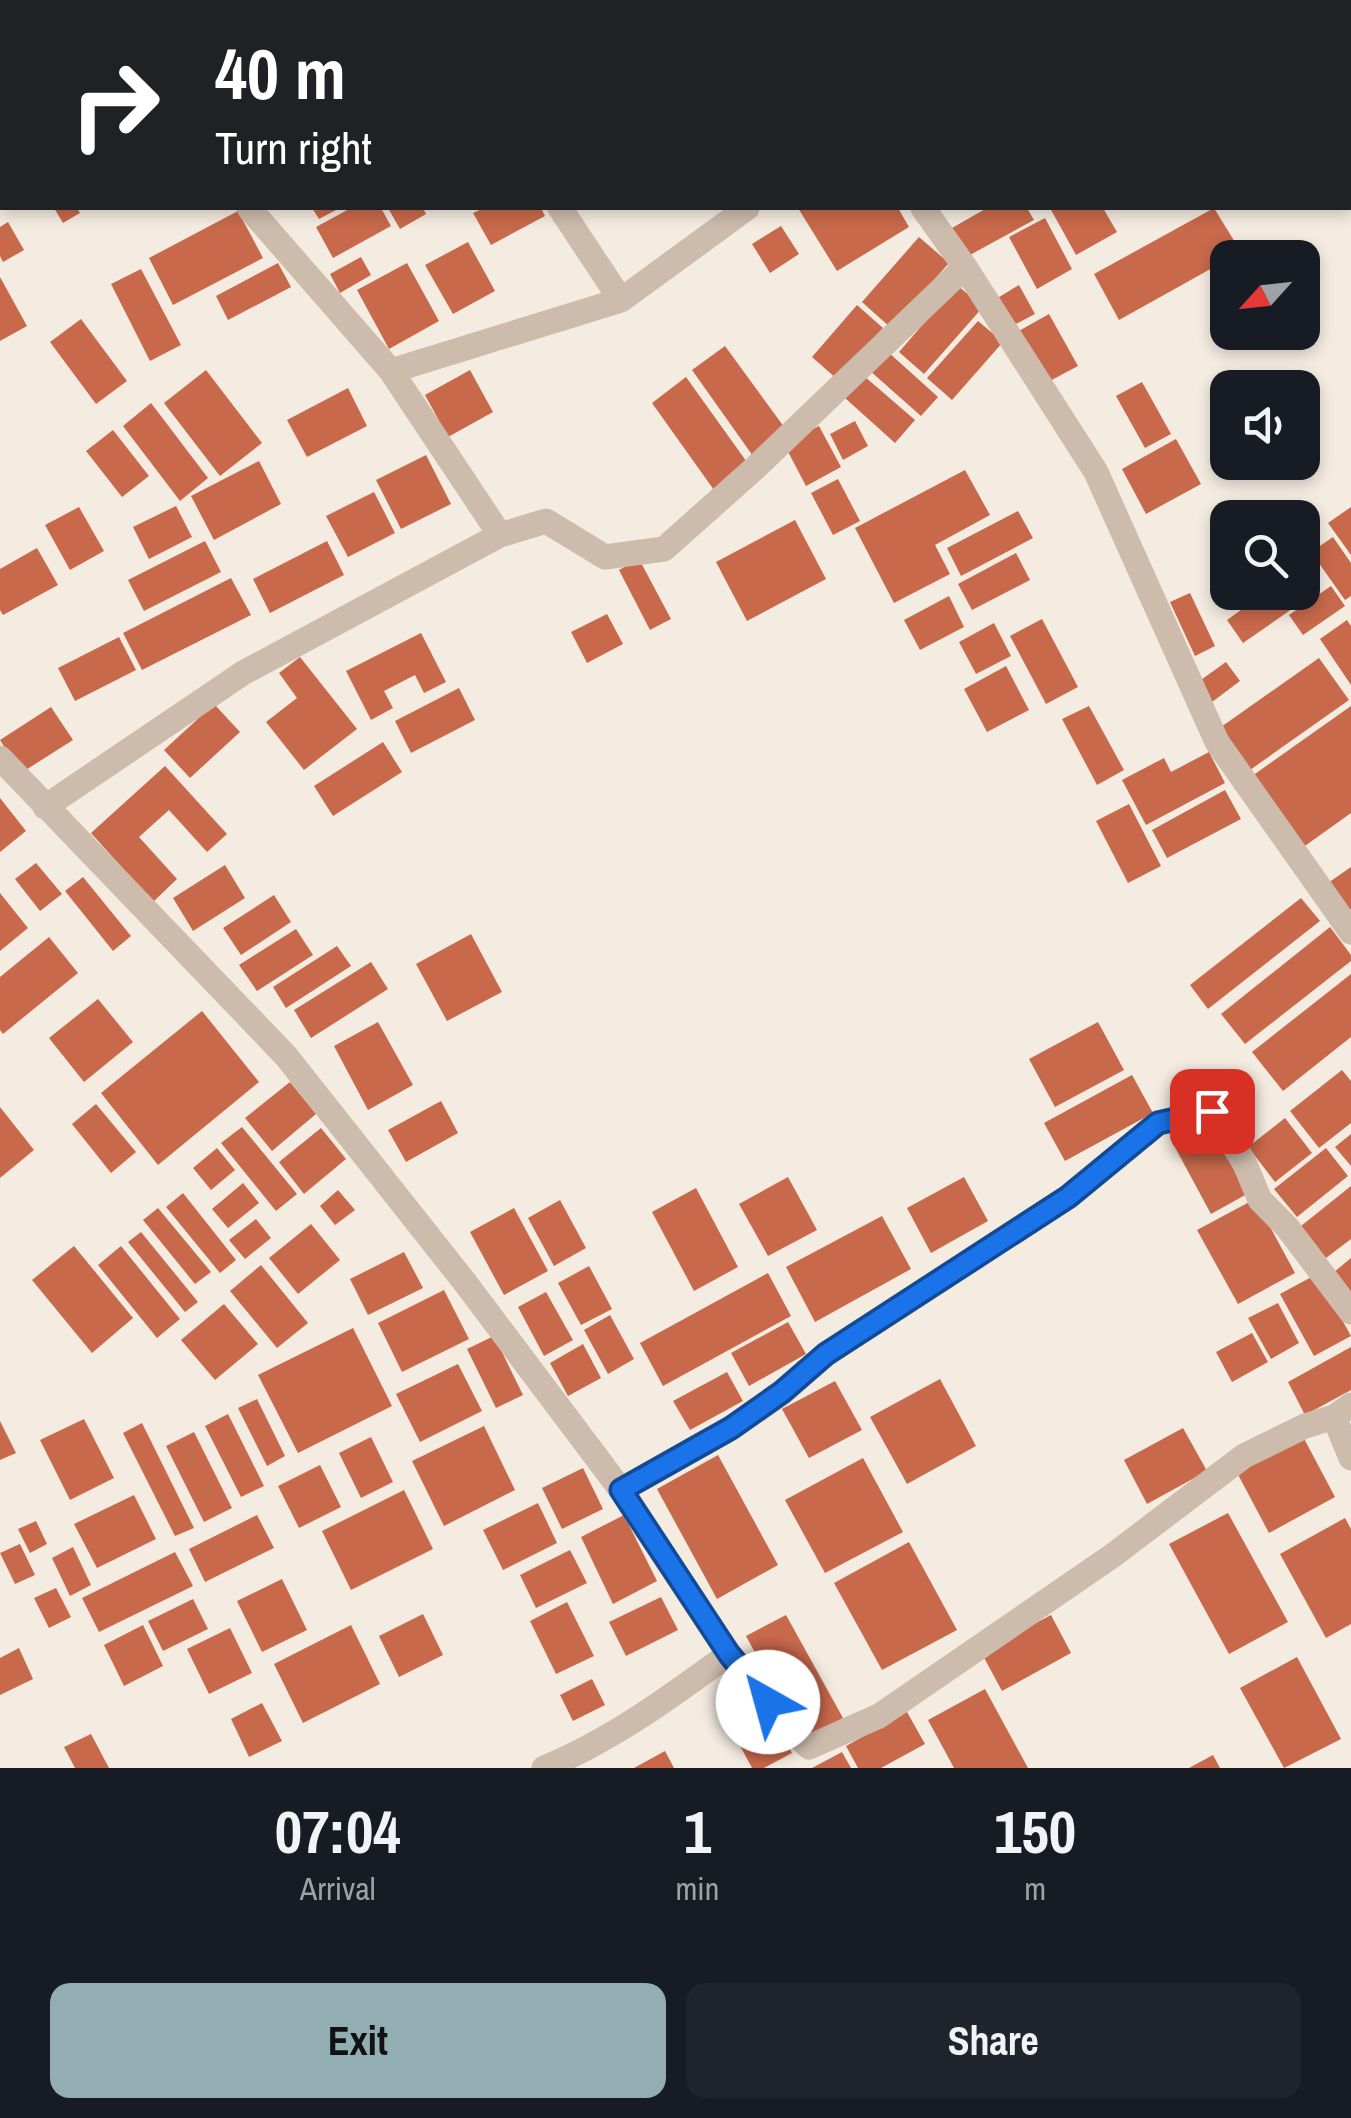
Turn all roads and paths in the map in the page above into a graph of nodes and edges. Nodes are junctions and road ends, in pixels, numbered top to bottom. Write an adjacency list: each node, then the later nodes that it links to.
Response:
1 (251, 210): 7 (street)
2 (561, 210): 6 (street)
3 (744, 210): 6 (street)
4 (924, 210): 5 (street)
5 (965, 267): 8 (street); 11 (street)
6 (622, 300): 7 (street)
7 (391, 371): 8 (street)
8 (500, 534): 10 (street)
9 (0, 758): 10 (street)
10 (45, 807): 15 (street)
11 (1350, 929)
12 (1351, 1312): 15 (street)
13 (1342, 1411): 14 (street); 16 (street)
14 (1351, 1458)
15 (621, 1490): 16 (street)
16 (729, 1654): 17 (street)
17 (544, 1768)

